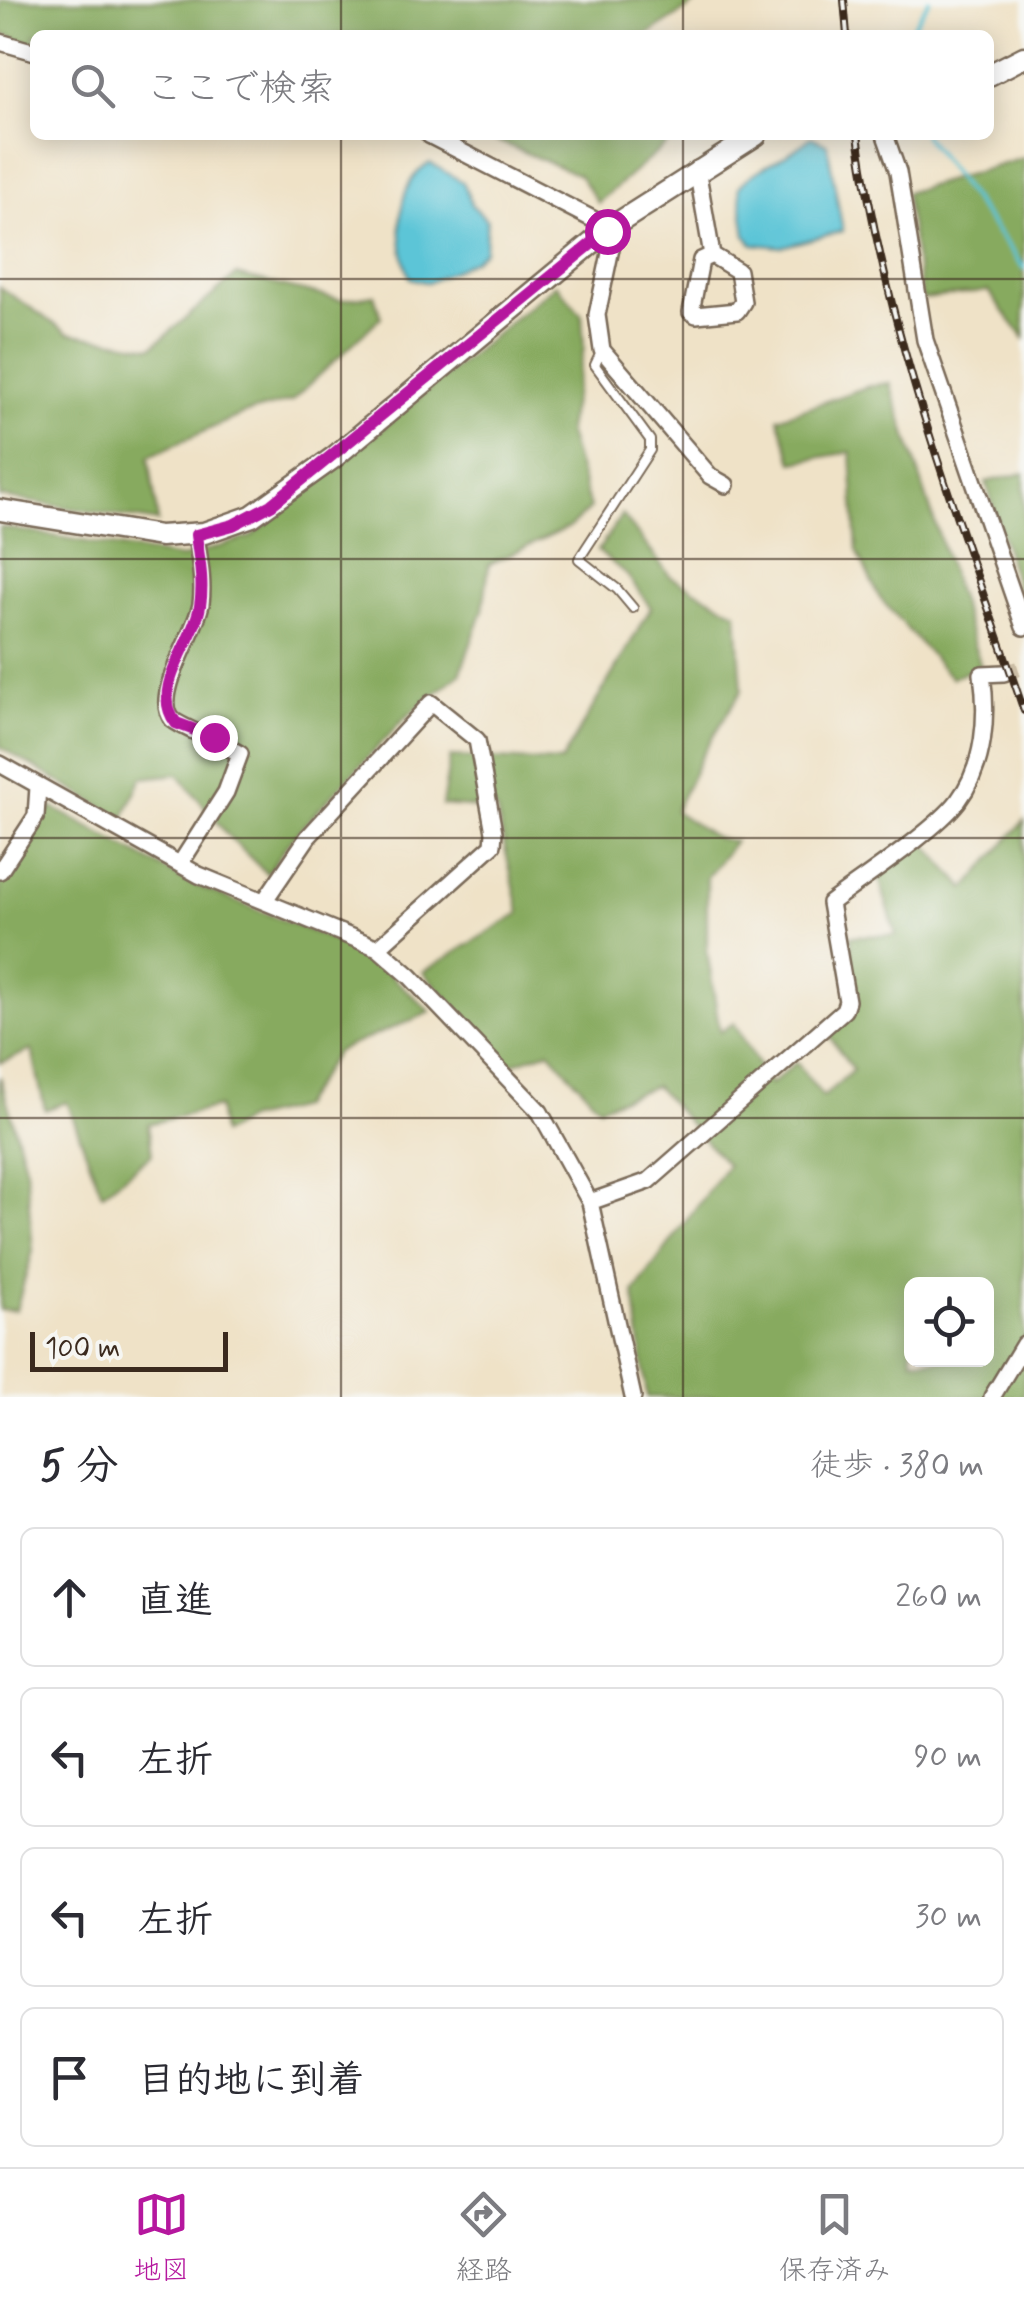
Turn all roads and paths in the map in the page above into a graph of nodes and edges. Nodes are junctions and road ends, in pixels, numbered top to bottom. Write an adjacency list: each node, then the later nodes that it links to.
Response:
1 (0, 42): 2 (street)
2 (30, 51)
3 (1024, 57): 4 (street)
4 (994, 73)
5 (438, 140): 9 (street)
6 (747, 140): 8 (street)
7 (887, 140): 16 (street)
8 (696, 169): 9 (street); 10 (street)
9 (608, 230): 11 (street); 14 (street)
10 (712, 255)
11 (602, 350): 12 (street); 15 (lane)
12 (726, 485)
13 (0, 510): 14 (street)
14 (196, 535): 20 (street)
15 (632, 608)
16 (1024, 628)
17 (1004, 673): 24 (street)
18 (0, 764): 19 (street)
19 (38, 787): 20 (street); 21 (street)
20 (180, 864): 22 (street)
21 (0, 872)
22 (265, 900): 23 (street); 23 (street)
23 (378, 948): 24 (street)
24 (590, 1202): 26 (street)
25 (1024, 1344): 27 (street)
26 (633, 1397)
27 (992, 1397)

